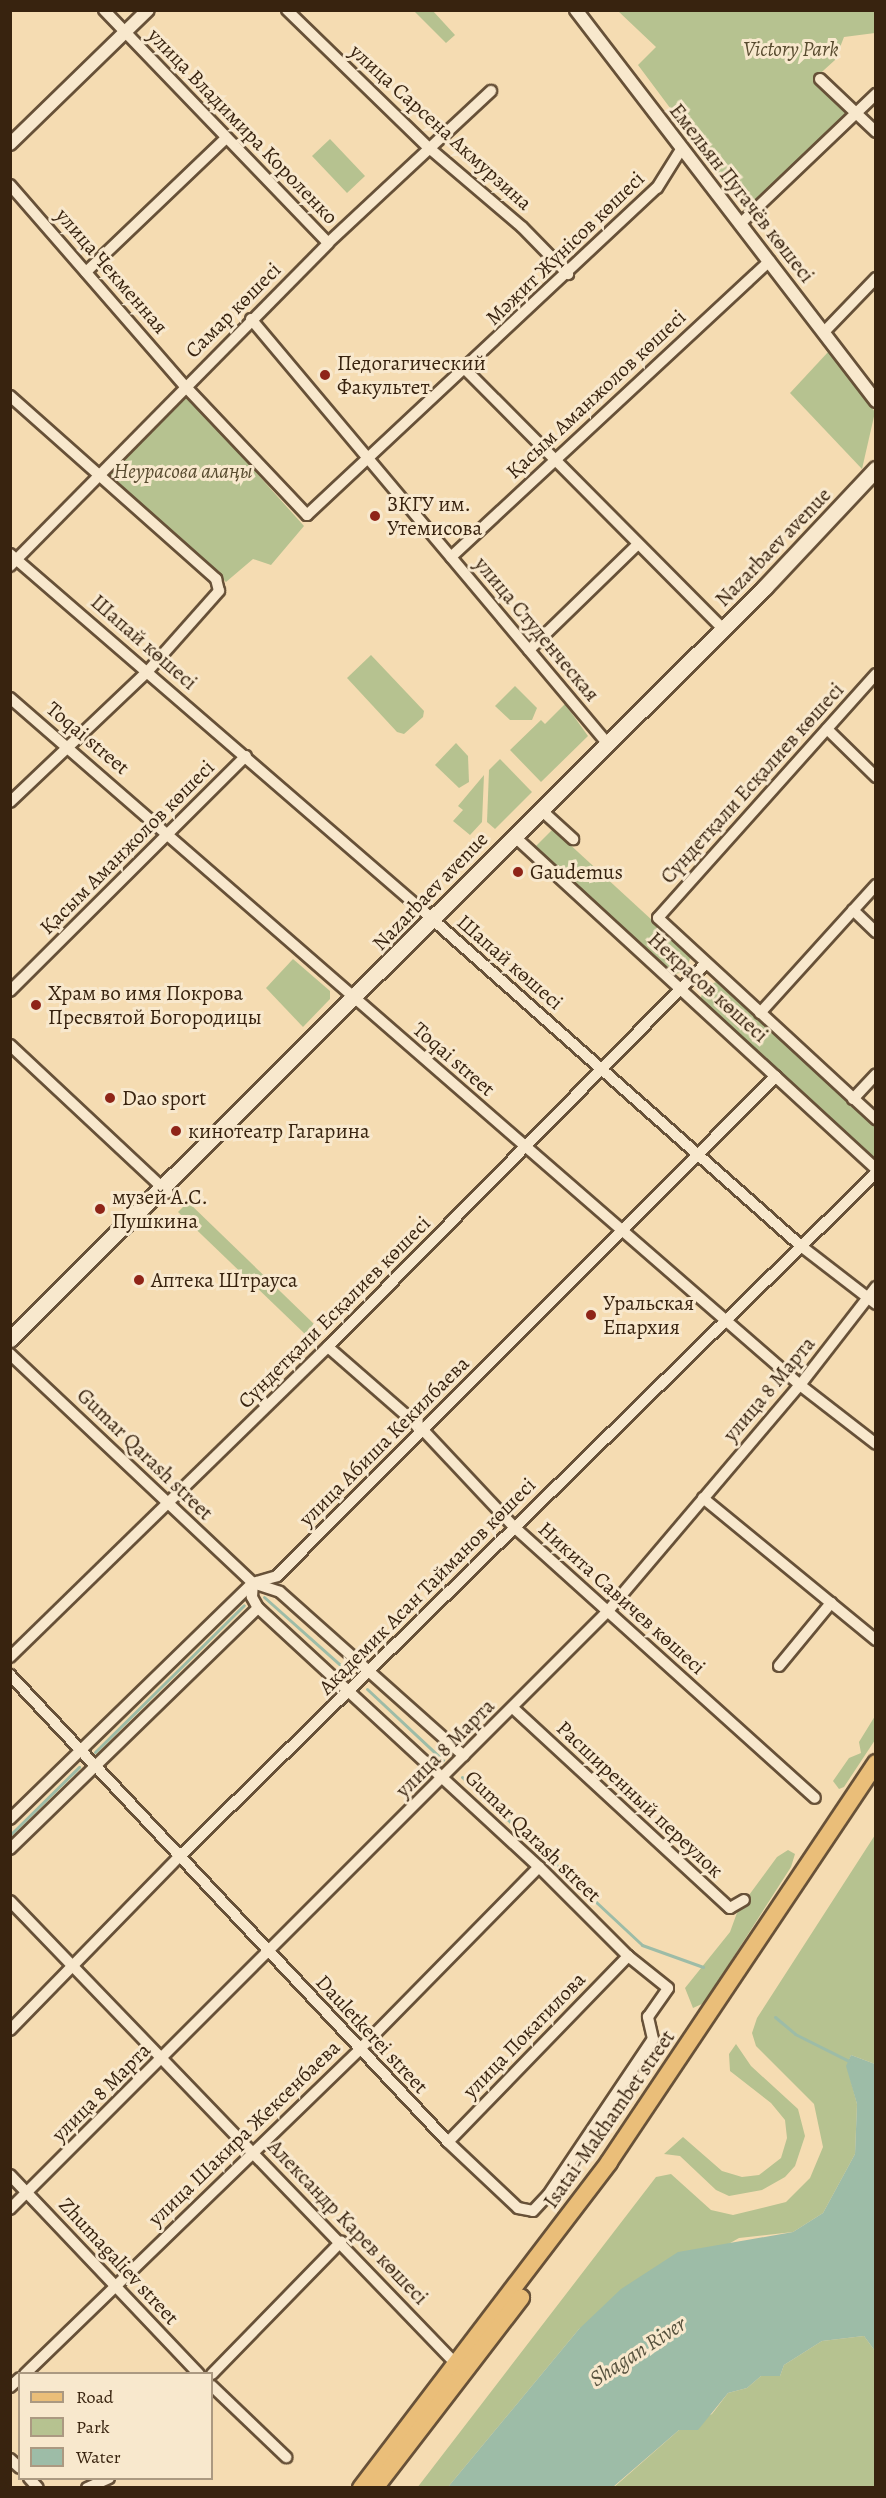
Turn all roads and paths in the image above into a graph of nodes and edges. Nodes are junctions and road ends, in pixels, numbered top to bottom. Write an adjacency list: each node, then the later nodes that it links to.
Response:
1 (104, 10): 5 (street, улица Владимира Короленко)
2 (148, 10): 5 (street)
3 (287, 10): 13 (street, улица Сарсена Акмурзина)
4 (576, 10): 14 (street, Емельян Пугачёв көшесі)
5 (126, 33): 11 (street, улица Владимира Короленко); 12 (street)
6 (820, 79): 9 (street)
7 (491, 91): 13 (street, Самар көшесі)
8 (876, 94): 9 (street)
9 (855, 113): 10 (street); 16 (street)
10 (876, 132)
11 (226, 138): 17 (street, улица Владимира Короленко); 19 (street)
12 (10, 144)
13 (428, 147): 17 (street, Самар көшесі); 20 (street, улица Сарсена Акмурзина)
14 (682, 148): 16 (street, Емельян Пугачёв көшесі); 20 (street, Мәжит Жүнісов көшесі)
15 (10, 185): 19 (street, улица Чекменная)
16 (741, 223): 18 (street, Емельян Пугачёв көшесі)
17 (328, 243): 22 (street, Самар көшесі)
18 (770, 261): 23 (street, Емельян Пугачёв көшесі); 29 (street, Қасым Аманжолов көшесі)
19 (86, 272): 25 (street, улица Чекменная)
20 (568, 274): 24 (street, Мәжит Жүнісов көшесі)
21 (876, 278): 23 (street)
22 (251, 320): 25 (street, Самар көшесі); 28 (street, улица Студенческая)
23 (825, 331): 27 (street, Емельян Пугачёв көшесі)
24 (466, 370): 28 (street, Мәжит Жүнісов көшесі); 29 (street)
25 (184, 386): 31 (street, Самар көшесі); 32 (street, улица Чекменная)
26 (10, 396): 31 (street)
27 (876, 401)
28 (369, 460): 32 (street, Мәжит Жүнісов көшесі); 34 (street, улица Студенческая)
29 (552, 460): 33 (street); 34 (street, Қасым Аманжолов көшесі)
30 (876, 469): 36 (main road, Nazarbaev avenue)
31 (101, 476): 35 (street, Самар көшесі); 38 (street)
32 (307, 515)
33 (637, 545): 36 (street); 37 (street)
34 (451, 557): 37 (street, улица Студенческая)
35 (13, 560): 38 (street, Шапай көшесі)
36 (723, 629): 42 (main road, Nazarbaev avenue)
37 (529, 650): 42 (street, улица Студенческая)
38 (148, 670): 43 (street); 44 (street, Шапай көшесі)
39 (876, 674): 41 (street, Сүндетқали Есқалиев көшесі)
40 (10, 698): 43 (street, Toqai street)
41 (827, 729): 45 (street); 53 (street, Сүндетқали Есқалиев көшесі)
42 (607, 743): 47 (main road, Nazarbaev avenue)
43 (67, 747): 46 (street); 48 (street, Toqai street)
44 (246, 756): 48 (street, Қасым Аманжолов көшесі); 54 (street, Шапай көшесі)
45 (876, 777)
46 (10, 801)
47 (540, 808): 49 (main road, Nazarbaev avenue); 50 (street)
48 (168, 834): 58 (street, Қасым Аманжолов көшесі); 59 (street, Toqai street)
49 (514, 836): 54 (main road, Nazarbaev avenue); 57 (street, Некрасов көшесі)
50 (573, 839)
51 (876, 885): 52 (street)
52 (853, 910): 55 (street); 60 (street)
53 (658, 918): 56 (street, Некрасов көшесі)
54 (433, 919): 59 (main road, Nazarbaev avenue); 62 (street, Шапай көшесі)
55 (876, 932)
56 (706, 963): 57 (street, Сүндетқали Есқалиев көшесі); 60 (street, Некрасов көшесі)
57 (680, 989): 62 (street, Сүндетқали Есқалиев көшесі); 64 (street, Некрасов көшесі)
58 (10, 991)
59 (355, 998): 67 (street, Toqai street); 70 (main road, Nazarbaev avenue)
60 (760, 1013): 65 (street, Некрасов көшесі)
61 (10, 1045): 70 (street)
62 (602, 1069): 67 (street, Сүндетқали Есқалиев көшесі); 68 (street, Шапай көшесі)
63 (876, 1074): 65 (street)
64 (776, 1076): 68 (street, улица Абиша Кекилбаева); 69 (street, Некрасов көшесі)
65 (853, 1099): 66 (street, Некрасов көшесі)
66 (876, 1119)
67 (526, 1148): 71 (street, Toqai street); 77 (street, Сүндетқали Есқалиев көшесі)
68 (699, 1156): 71 (street, улица Абиша Кекилбаева); 72 (street, Шапай көшесі)
69 (876, 1171): 72 (street, Академик Асан Тайманов көшесі)
70 (166, 1191): 76 (main road, Nazarbaev avenue)
71 (622, 1228): 75 (street, Toqai street); 80 (street, улица Абиша Кекилбаева)
72 (801, 1246): 74 (street, Шапай көшесі); 75 (street, Академик Асан Тайманов көшесі)
73 (876, 1287): 74 (street, улица 8 Марта)
74 (872, 1301): 79 (street, улица 8 Марта)
75 (726, 1319): 79 (street, Toqai street); 84 (street, Академик Асан Тайманов көшесі)
76 (10, 1339)
77 (328, 1347): 80 (street, Никита Савичев көшесі); 83 (street, Сүндетқали Есқалиев көшесі)
78 (10, 1354): 83 (street, Gumar Qarash street)
79 (800, 1384): 81 (street, Toqai street); 82 (street, улица 8 Марта)
80 (423, 1430): 84 (street, Никита Савичев көшесі); 85 (street, улица Абиша Кекилбаева)
81 (876, 1444)
82 (703, 1498): 86 (street); 88 (street, улица 8 Марта)
83 (168, 1503): 85 (street, Gumar Qarash street); 90 (street, Сүндетқали Есқалиев көшесі)
84 (513, 1526): 88 (street, Никита Савичев көшесі); 92 (street, Академик Асан Тайманов көшесі)
85 (253, 1583): 87 (street); 92 (street, Gumar Qarash street); 96 (street, улица Абиша Кекилбаева)
86 (831, 1603): 89 (street); 91 (street)
87 (258, 1608): 94 (street, Gumar Qarash street); 99 (street)
88 (608, 1611): 95 (street, улица 8 Марта); 102 (street, Никита Савичев көшесі)
89 (876, 1640)
90 (10, 1657)
91 (779, 1666)
92 (370, 1672): 94 (street, Академик Асан Тайманов көшесі); 97 (street, Gumar Qarash street)
93 (10, 1675): 96 (street, Dauletkerei street)
94 (349, 1693): 100 (street, Gumar Qarash street); 105 (street, Академик Асан Тайманов көшесі)
95 (513, 1708): 97 (street, улица 8 Марта); 107 (street, Расширенный переулок)
96 (80, 1752): 99 (street, Dauletkerei street); 103 (street, улица Абиша Кекилбаева)
97 (464, 1756): 100 (street, улица 8 Марта)
98 (876, 1763): 123 (main road, Isatai-Makhambet street)
99 (93, 1766): 104 (street); 105 (street, Dauletkerei street)
100 (442, 1777): 106 (street, Gumar Qarash street); 109 (street, улица 8 Марта)
101 (876, 1780): 123 (main road, Isatai-Makhambet street)
102 (815, 1798)
103 (10, 1819)
104 (10, 1849)
105 (179, 1857): 109 (street, Dauletkerei street); 111 (street, Академик Асан Тайманов көшесі)
106 (539, 1867): 110 (street, Gumar Qarash street); 114 (street, улица Шакира Жексенбаева)
107 (744, 1900)
108 (10, 1901): 111 (street, Александр Карев көшесі)
109 (268, 1952): 114 (street, Dauletkerei street); 115 (street, улица 8 Марта)
110 (628, 1956): 112 (street, Gumar Qarash street); 116 (street, улица Покатилова)
111 (75, 1968): 113 (street, Академик Асан Тайманов көшесі); 115 (street, Александр Карев көшесі)
112 (668, 1988): 116 (street, Dauletkerei street)
113 (10, 2030)
114 (360, 2049): 116 (street, Dauletkerei street); 117 (street, улица Шакира Жексенбаева)
115 (162, 2058): 117 (street, Александр Карев көшесі); 119 (street, улица 8 Марта)
116 (448, 2142)
117 (253, 2151): 121 (street, Александр Карев көшесі); 122 (street, улица Шакира Жексенбаева)
118 (10, 2175): 119 (street, Zhumagaliev street)
119 (28, 2193): 120 (street, улица 8 Марта); 122 (street, Zhumagaliev street)
120 (10, 2210)
121 (340, 2242): 123 (street, Александр Карев көшесі); 126 (street)
122 (116, 2285): 124 (street, улица Шакира Жексенбаева); 125 (street, Zhumagaliev street)
123 (460, 2368): 131 (main road, Isatai-Makhambet street); 132 (main road, Isatai-Makhambet street)
124 (26, 2372)
125 (198, 2372)
126 (213, 2373)
127 (213, 2387): 128 (street)
128 (286, 2457)
129 (107, 2482): 130 (street)
130 (87, 2487)
131 (361, 2487)
132 (375, 2487)

